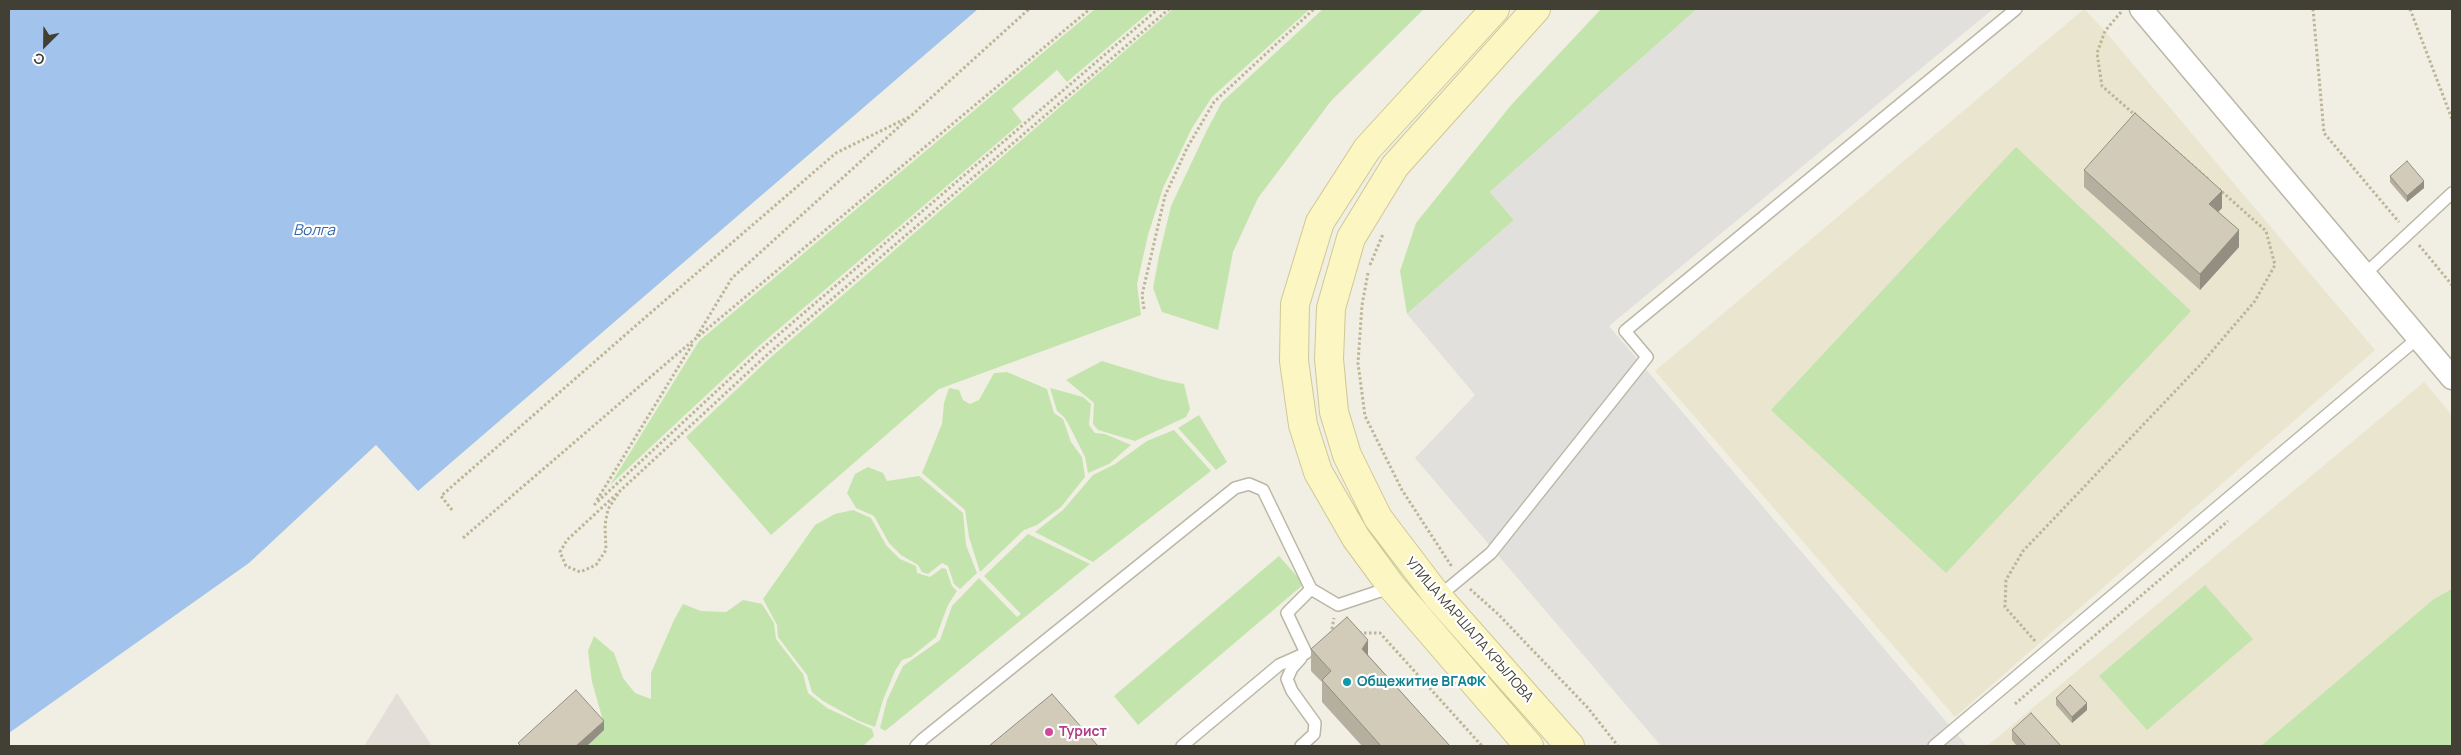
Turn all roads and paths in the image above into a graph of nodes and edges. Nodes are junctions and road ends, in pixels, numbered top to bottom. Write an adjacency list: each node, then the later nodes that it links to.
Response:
1 (1029, 9): 13 (path)
2 (1090, 9): 24 (path)
3 (1158, 9): 24 (path)
4 (1168, 9): 26 (path)
5 (1314, 9): 22 (path)
6 (1495, 9): 31 (main road, УЛИЦА МАРШАЛА КРЫЛОВА)
7 (1536, 9): 33 (main road, УЛИЦА МАРШАЛА КРЫЛОВА)
8 (2016, 9): 30 (lane)
9 (2124, 9): 15 (path)
10 (2141, 9): 20 (street)
11 (2313, 9): 19 (path)
12 (2410, 9): 14 (path)
13 (914, 114): 24 (path); 27 (path)
14 (2452, 119)
15 (2210, 180)
16 (2217, 187): 37 (path)
17 (2452, 193): 19 (lane)
18 (1384, 232): 30 (path)
19 (2409, 234): 20 (lane); 21 (path)
20 (2365, 274): 23 (street)
21 (2452, 285)
22 (1144, 309)
23 (2418, 338): 25 (street); 47 (lane)
24 (695, 340): 29 (path)
25 (2452, 378)
26 (618, 494): 26 (path)
27 (452, 510)
28 (2232, 518): 39 (path)
29 (463, 538)
30 (1460, 580): 33 (lane); 46 (path)
31 (1392, 587): 34 (lane); 44 (main road, УЛИЦА МАРШАЛА КРЫЛОВА)
32 (1311, 589): 34 (lane); 38 (lane); 40 (lane)
33 (1438, 597): 45 (main road, УЛИЦА МАРШАЛА КРЫЛОВА)
34 (1338, 604): 35 (path)
35 (1340, 634)
36 (1350, 634): 43 (path)
37 (2037, 644)
38 (1306, 653): 41 (lane); 42 (lane)
39 (2015, 704)
40 (916, 746)
41 (1182, 746)
42 (1301, 746)
43 (1482, 746)
44 (1529, 746)
45 (1570, 746)
46 (1618, 746)
47 (1934, 746)

